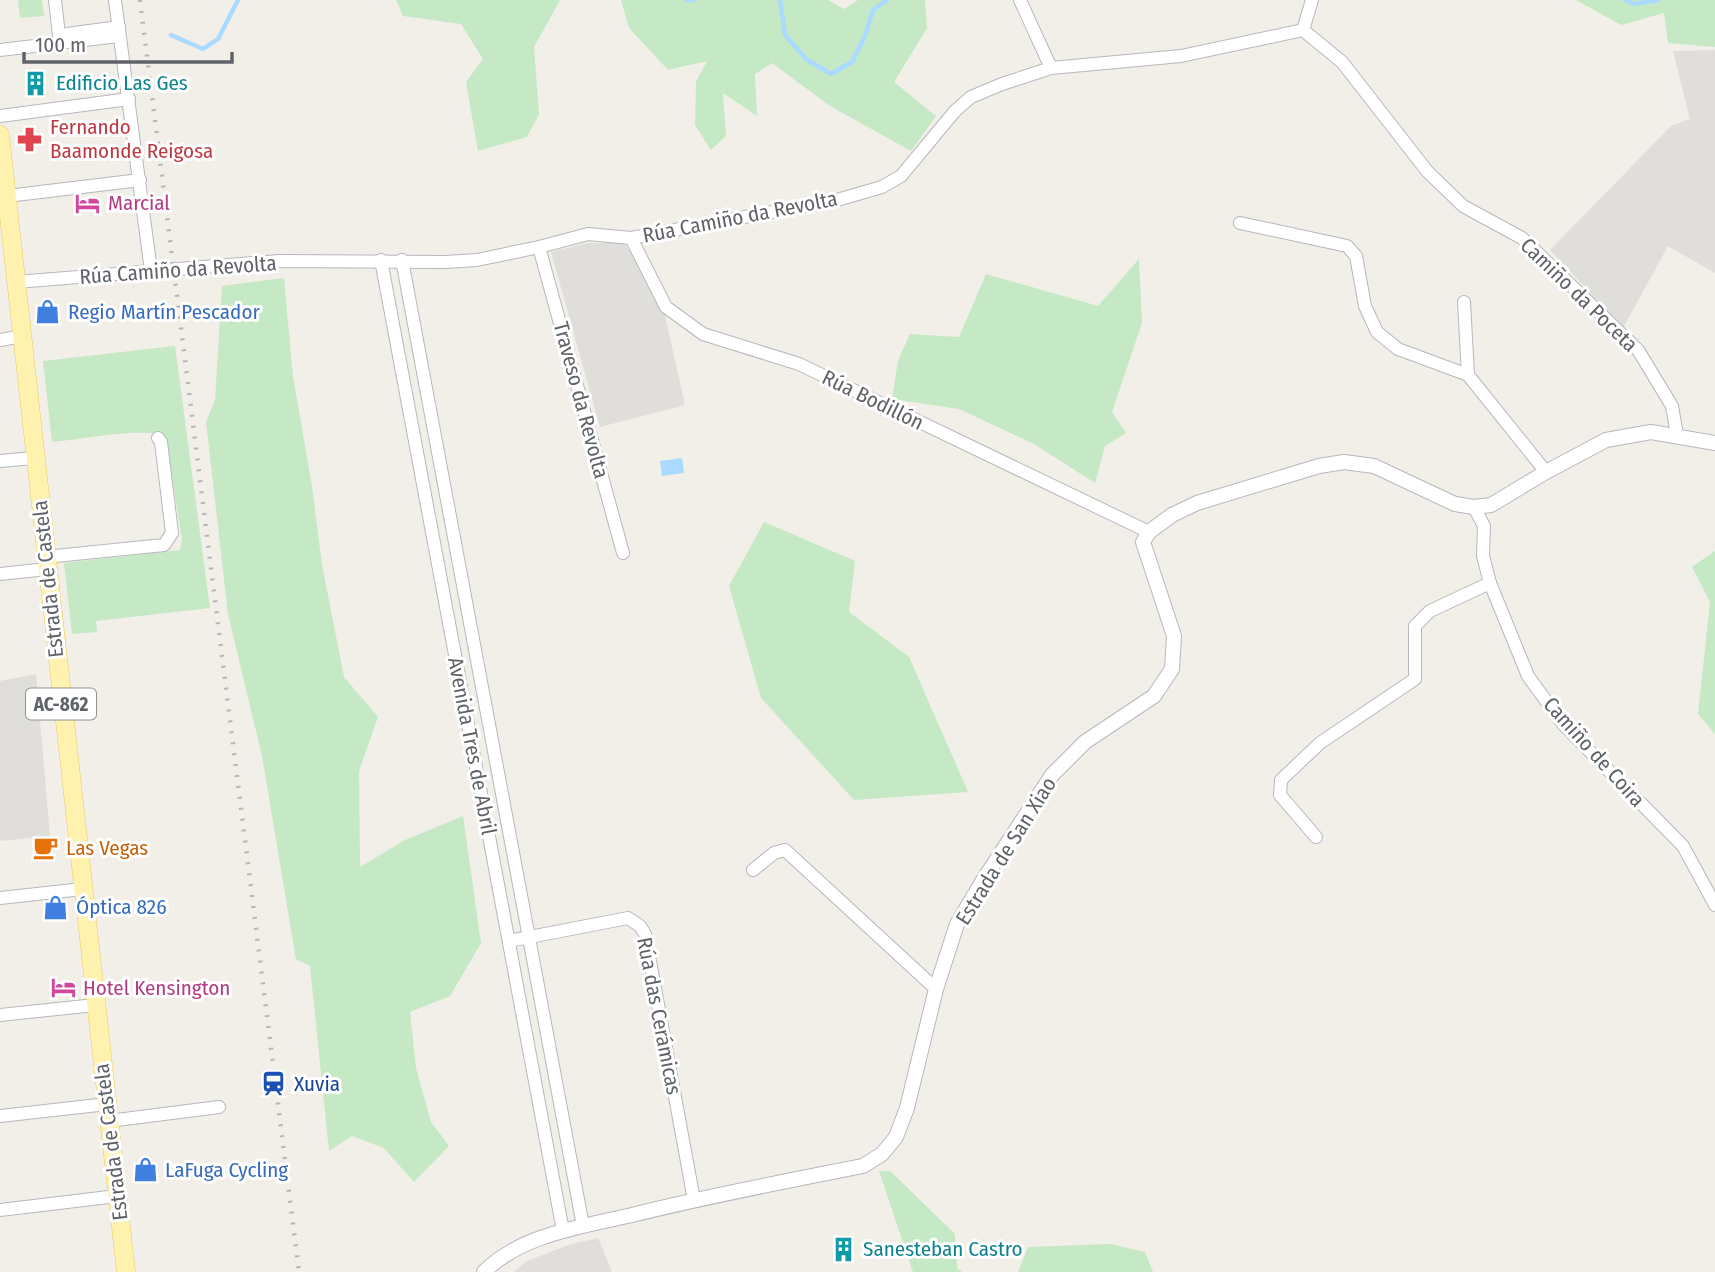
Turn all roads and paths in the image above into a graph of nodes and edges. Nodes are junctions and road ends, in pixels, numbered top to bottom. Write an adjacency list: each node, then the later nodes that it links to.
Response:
1 (55, 0): 7 (street)
2 (115, 0): 6 (street)
3 (1020, 0): 10 (street)
4 (1312, 0): 5 (street)
5 (1303, 30): 10 (street, Rúa Camiño da Revolta); 27 (street, Camiño da Poceta)
6 (119, 32): 7 (street); 9 (street); 11 (street)
7 (59, 35): 8 (street)
8 (0, 39)
9 (0, 50)
10 (1051, 68): 17 (street, Rúa Camiño da Revolta)
11 (129, 99): 12 (street); 14 (street)
12 (0, 116)
13 (0, 135): 15 (main road, Estrada de Castela / AC-862)
14 (140, 180): 15 (street); 21 (street)
15 (7, 196): 22 (main road, Estrada de Castela / AC-862)
16 (1240, 223): 26 (street)
17 (631, 237): 18 (street, Rúa Camiño da Revolta); 34 (street, Rúa Bodillón)
18 (538, 247): 20 (street, Rúa Camiño da Revolta); 35 (street, Traveso da Revolta)
19 (381, 260): 20 (street, Rúa Camiño da Revolta); 21 (street, Rúa Camiño da Revolta); 45 (street, Avenida Tres de Abril)
20 (402, 260): 44 (street, Avenida Tres de Abril)
21 (151, 271): 22 (street, Rúa Camiño da Revolta)
22 (16, 282): 24 (main road, Estrada de Castela / AC-862)
23 (1464, 302): 26 (street)
24 (22, 336): 25 (street); 30 (main road, Estrada de Castela / AC-862)
25 (0, 340)
26 (1468, 375): 32 (street)
27 (1677, 435): 29 (street); 32 (street)
28 (158, 438): 36 (street)
29 (1715, 443)
30 (34, 458): 31 (street); 36 (main road, Estrada de Castela / AC-862)
31 (0, 461)
32 (1546, 472): 33 (street)
33 (1474, 507): 34 (street); 38 (street, Camiño de Coira)
34 (1149, 532): 46 (street, Estrada de San Xiao)
35 (623, 553)
36 (46, 563): 37 (street); 41 (main road, Estrada de Castela / AC-862)
37 (0, 574)
38 (1490, 583): 39 (street); 43 (street, Camiño de Coira)
39 (1316, 837)
40 (753, 870): 46 (street)
41 (82, 889): 42 (street); 47 (main road, Estrada de Castela / AC-862)
42 (0, 898)
43 (1715, 905)
44 (529, 937): 45 (street, Rúa das Cerámicas); 53 (street, Rúa das Cerámicas); 55 (street, Avenida Tres de Abril)
45 (509, 941): 56 (street, Avenida Tres de Abril)
46 (936, 989): 53 (street, Estrada de San Xiao)
47 (95, 1005): 48 (street); 50 (main road, Estrada de Castela / AC-862)
48 (0, 1015)
49 (219, 1107): 50 (street)
50 (108, 1113): 51 (street); 52 (main road, Estrada de Castela / AC-862)
51 (0, 1116)
52 (117, 1196): 54 (street); 57 (main road, Estrada de Castela / AC-862)
53 (694, 1200): 55 (street, Estrada de San Xiao)
54 (0, 1210)
55 (583, 1227): 56 (street, Estrada de San Xiao)
56 (563, 1231): 58 (street, Estrada de San Xiao)
57 (126, 1272)
58 (484, 1272)

